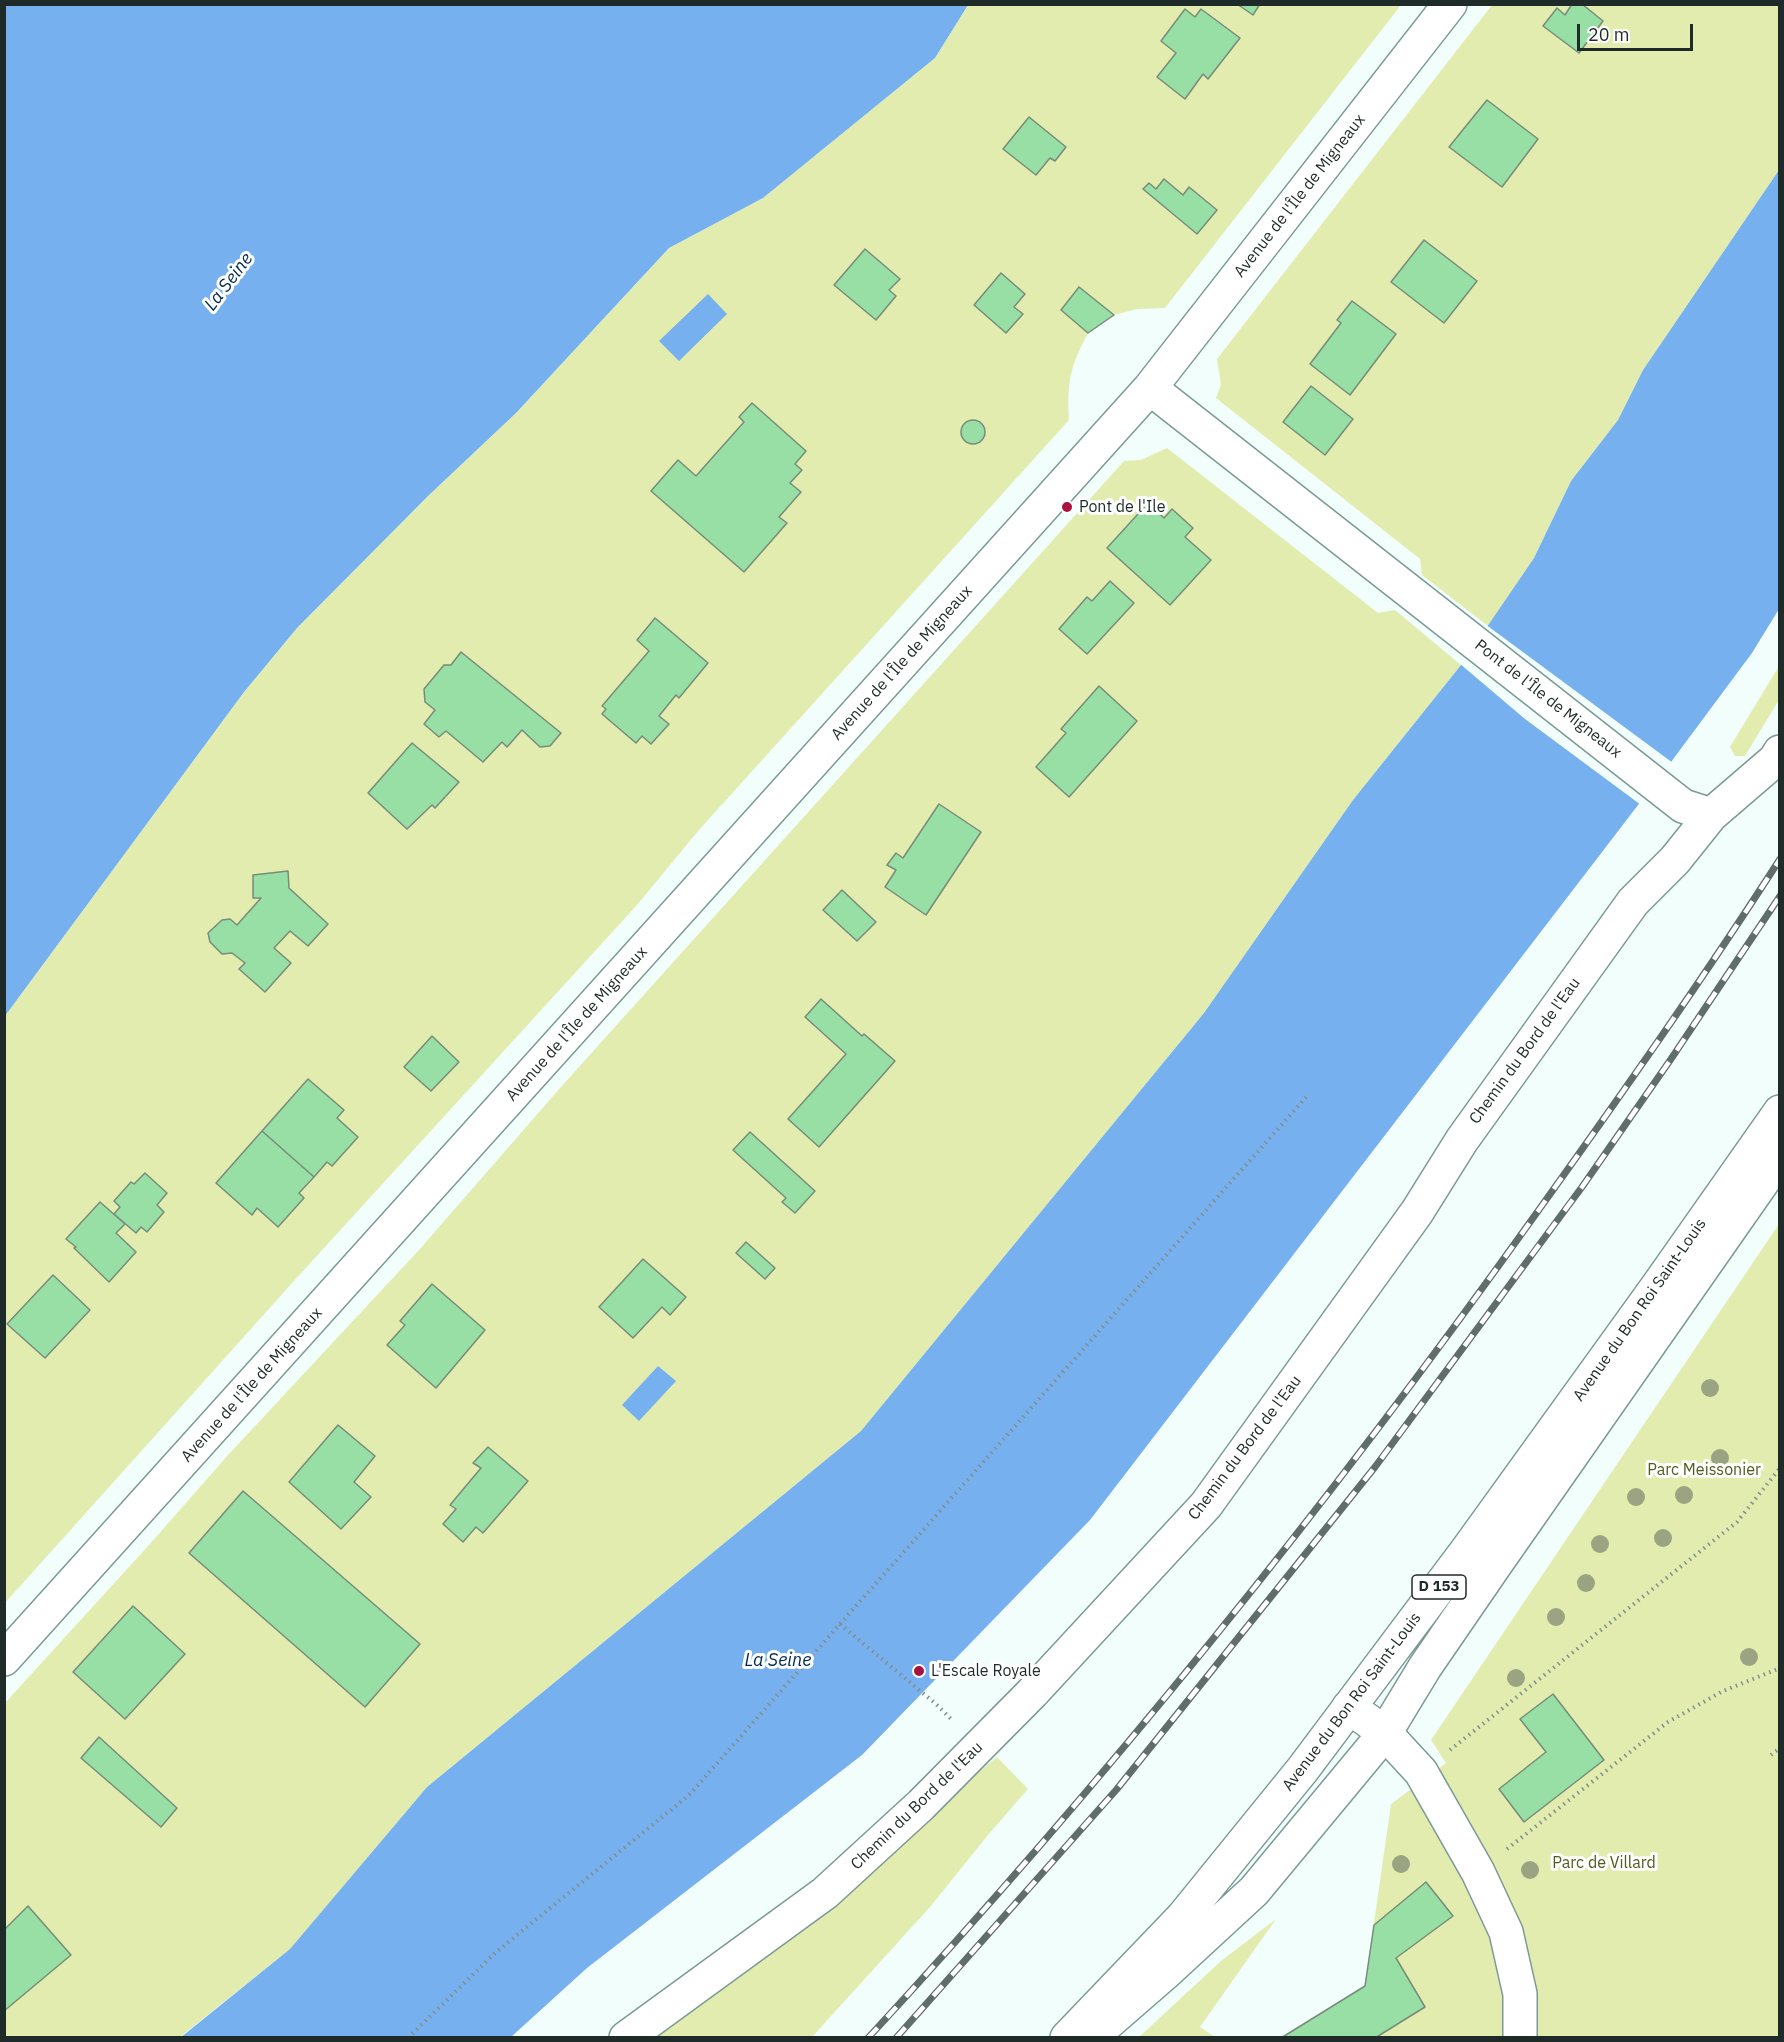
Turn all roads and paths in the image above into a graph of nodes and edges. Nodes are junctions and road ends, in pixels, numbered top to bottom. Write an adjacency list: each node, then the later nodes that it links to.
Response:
1 (1450, 4): 2 (street, Avenue de l'Île de Migneaux)
2 (1150, 388): 4 (street, Pont de l'Île de Migneaux); 10 (street, Avenue de l'Île de Migneaux)
3 (1779, 752): 4 (street, Chemin du Bord de l'Eau)
4 (1697, 810): 20 (street, Chemin du Bord de l'Eau)
5 (1307, 1096): 9 (path)
6 (1779, 1112): 13 (street, Avenue du Bon Roi Saint-Louis / D 153)
7 (1779, 1157): 14 (street, Avenue du Bon Roi Saint-Louis / D 153)
8 (1779, 1468): 17 (path)
9 (840, 1624): 12 (path); 19 (path)
10 (4, 1659)
11 (1779, 1668): 18 (path)
12 (936, 1704)
13 (1349, 1707): 14 (street); 21 (street, Avenue du Bon Roi Saint-Louis / D 153)
14 (1385, 1733): 17 (street); 22 (street, Avenue du Bon Roi Saint-Louis / D 153)
15 (1779, 1748): 16 (path)
16 (1771, 1755)
17 (1421, 1772): 18 (street)
18 (1478, 1872): 23 (street)
19 (408, 2037)
20 (626, 2037)
21 (1067, 2037)
22 (1090, 2037)
23 (1520, 2037)

